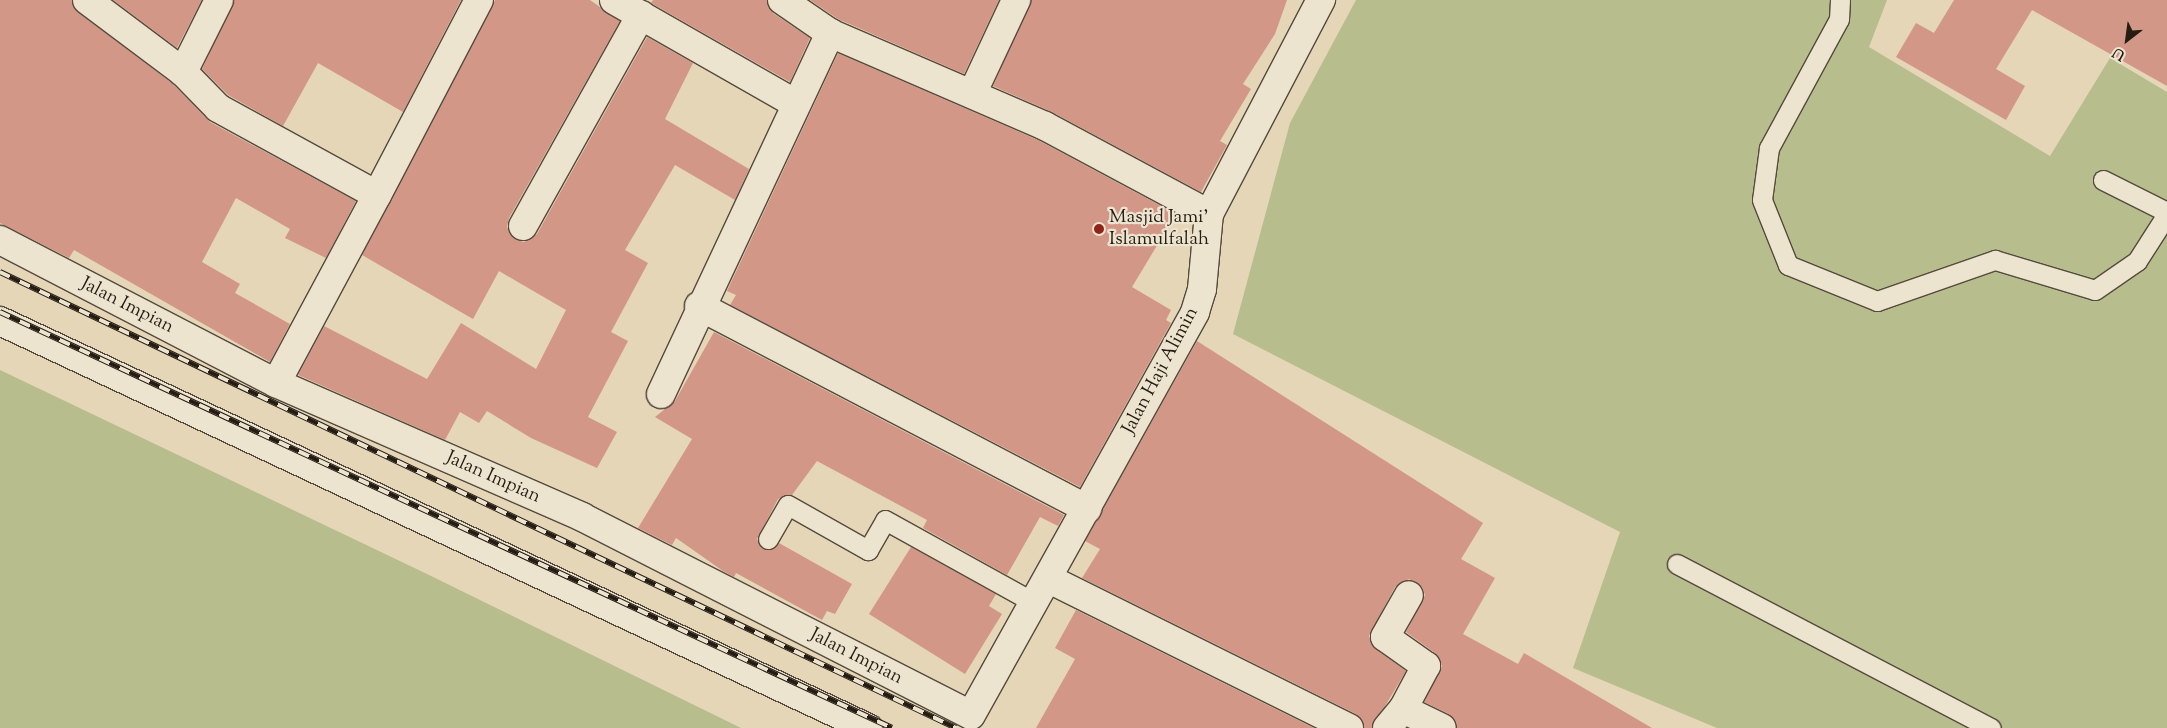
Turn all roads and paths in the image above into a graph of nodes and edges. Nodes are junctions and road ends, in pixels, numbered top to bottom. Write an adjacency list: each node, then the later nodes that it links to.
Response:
1 (87, 0): 11 (street)
2 (220, 0): 11 (street)
3 (479, 0): 15 (street)
4 (614, 0): 9 (street)
5 (782, 0): 10 (street)
6 (1016, 0): 12 (street)
7 (1840, 0): 16 (lane)
8 (1316, 1): 17 (street, Jalan Haji Alimin)
9 (641, 15): 13 (street); 18 (street)
10 (830, 33): 12 (street); 13 (street)
11 (183, 72): 15 (street)
12 (973, 92): 17 (street)
13 (796, 104): 20 (street)
14 (2103, 180): 16 (lane)
15 (377, 195): 22 (street)
16 (2167, 213)
17 (1209, 214): 24 (street, Jalan Haji Alimin)
18 (523, 226)
19 (0, 240): 22 (street, Jalan Impian)
20 (699, 306): 23 (street); 24 (street)
21 (0, 321): 32 (street)
22 (276, 383): 30 (street, Jalan Impian)
23 (661, 394)
24 (1087, 509): 27 (street, Jalan Haji Alimin)
25 (768, 539): 29 (lane)
26 (1677, 564): 35 (lane)
27 (1049, 579): 29 (street, Jalan Haji Alimin); 33 (street)
28 (1408, 595): 31 (street)
29 (1035, 603): 30 (street, Jalan Haji Alimin)
30 (975, 715)
31 (1395, 718): 34 (street)
32 (868, 728)
33 (1349, 728)
34 (1442, 728)
35 (1991, 728)

